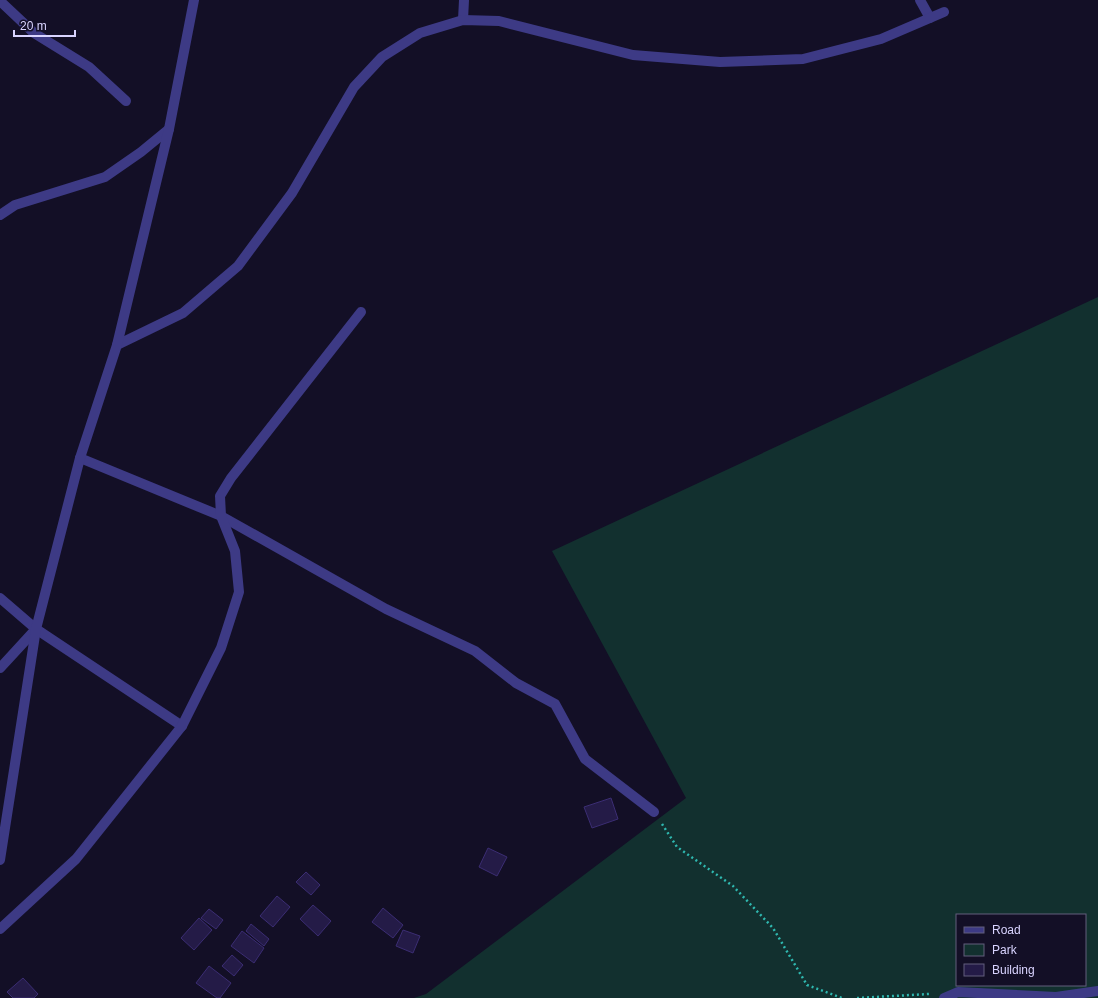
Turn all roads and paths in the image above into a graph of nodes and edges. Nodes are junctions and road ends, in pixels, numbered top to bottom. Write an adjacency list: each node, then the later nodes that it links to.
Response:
1 (194, 0): 9 (street)
2 (464, 0): 7 (street)
3 (920, 0): 6 (street)
4 (0, 1): 8 (street)
5 (944, 12): 6 (street)
6 (930, 18): 7 (street)
7 (463, 20): 12 (street)
8 (126, 100)
9 (170, 129): 10 (street); 12 (street)
10 (0, 215)
11 (362, 312): 14 (street)
12 (117, 345): 13 (street)
13 (80, 458): 14 (street); 16 (street)
14 (221, 516): 18 (street); 19 (street)
15 (0, 598): 16 (street)
16 (36, 629): 17 (street); 18 (street); 20 (street)
17 (0, 668)
18 (182, 726): 21 (street)
19 (654, 812): 24 (path)
20 (0, 860)
21 (0, 929)
22 (1098, 991): 23 (street)
23 (958, 992): 25 (path); 26 (street)
24 (842, 998)
25 (857, 998)
26 (944, 998)

